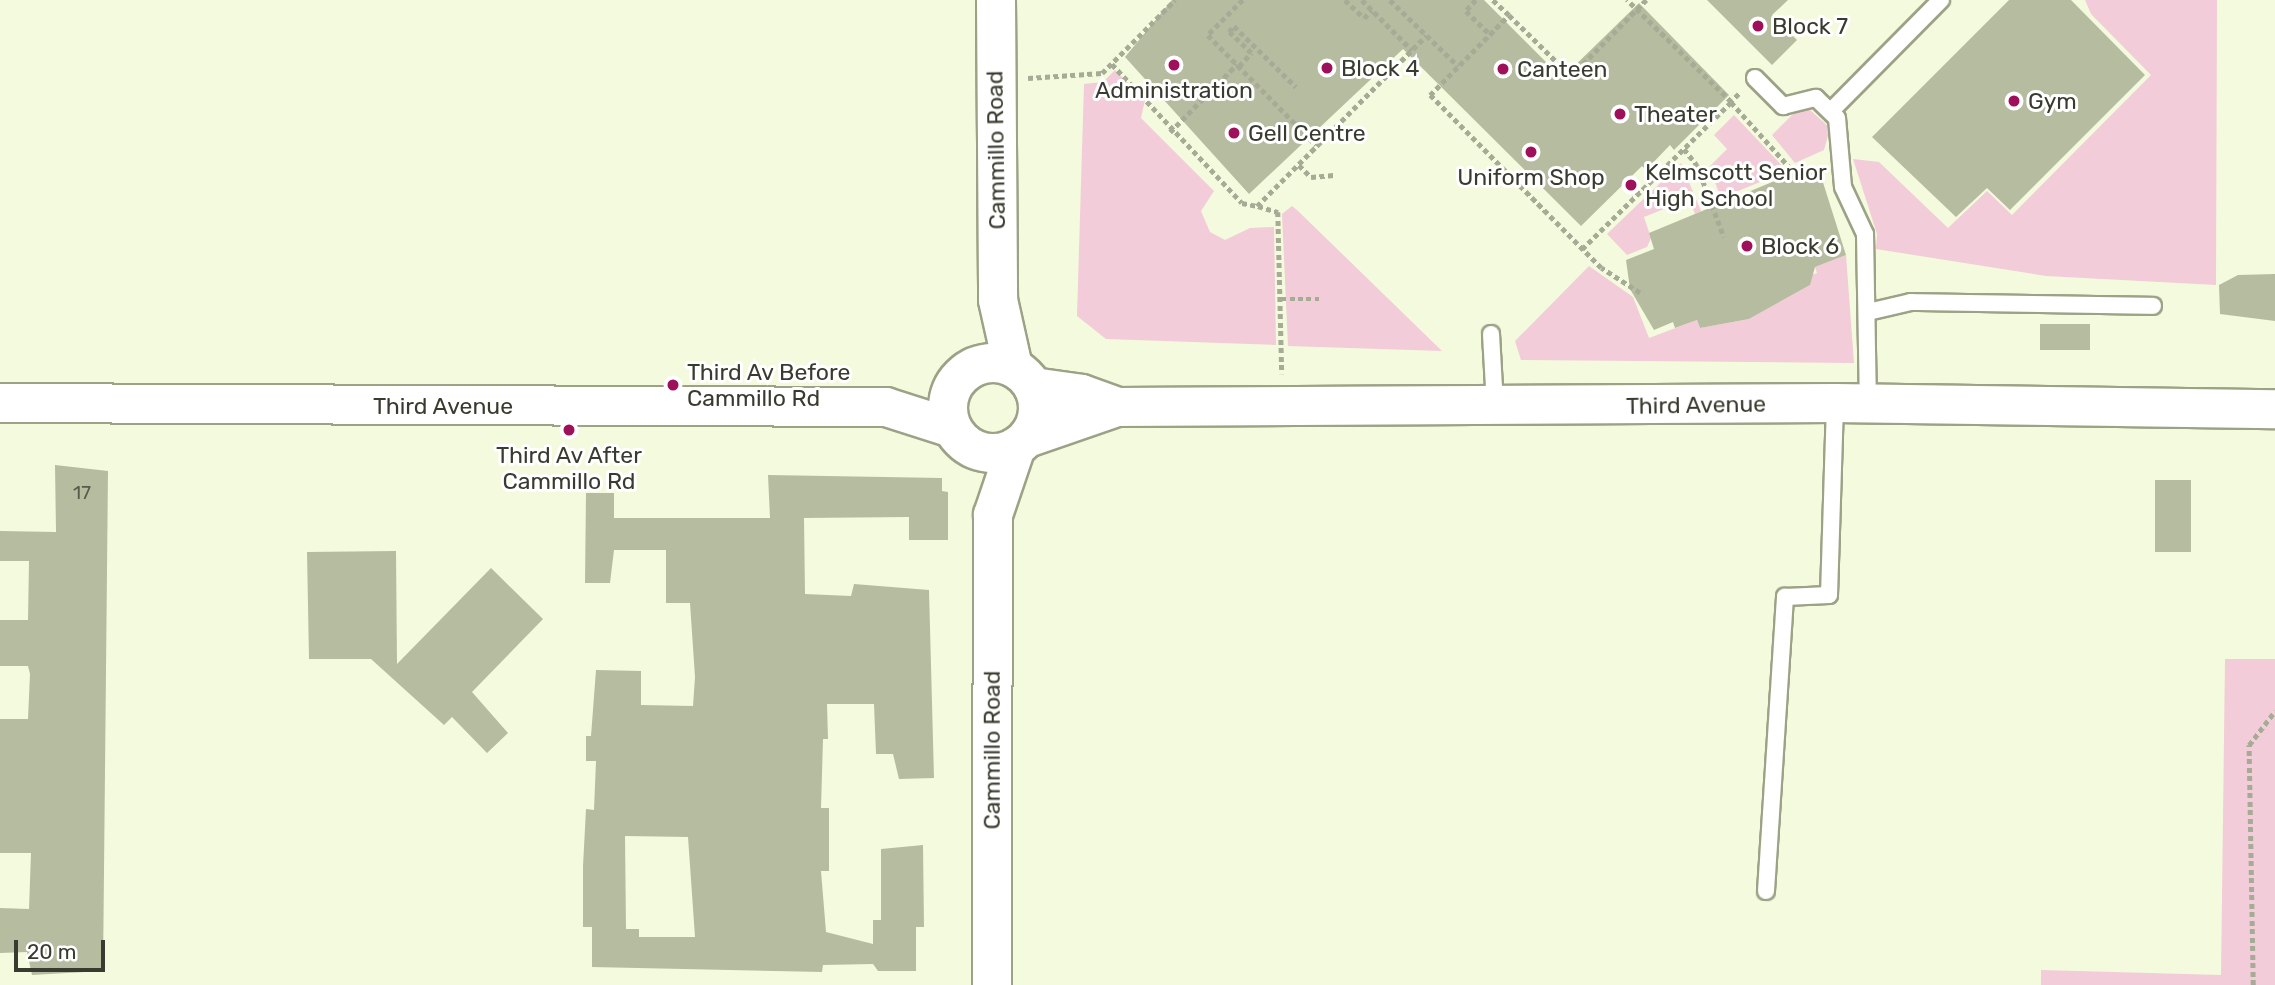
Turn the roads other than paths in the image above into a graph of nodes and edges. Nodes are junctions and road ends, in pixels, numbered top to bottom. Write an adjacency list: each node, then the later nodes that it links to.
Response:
1 (996, 0): 5 (main road, Cammillo Road)
2 (1941, 0): 4 (lane)
3 (1755, 78): 4 (lane)
4 (1832, 110): 7 (lane)
5 (999, 300): 9 (main road, Cammillo Road); 10 (main road, Cammillo Road)
6 (2153, 306): 7 (lane)
7 (1868, 312): 12 (lane)
8 (1491, 334): 15 (lane)
9 (965, 373): 10 (main road); 13 (main road, Third Avenue); 17 (main road)
10 (1023, 377): 14 (main road, Third Avenue); 18 (main road)
11 (0, 403): 13 (main road, Third Avenue)
12 (1852, 403): 15 (main road, Third Avenue); 16 (main road, Third Avenue); 20 (lane)
13 (886, 407): 17 (main road, Third Avenue)
14 (1117, 407): 15 (main road, Third Avenue); 18 (main road, Third Avenue)
15 (1495, 409)
16 (2275, 409)
17 (961, 438): 18 (main road); 19 (main road, Cammillo Road)
18 (1022, 442): 19 (main road, Cammillo Road)
19 (993, 515): 21 (main road, Cammillo Road)
20 (1766, 891)
21 (992, 985)

